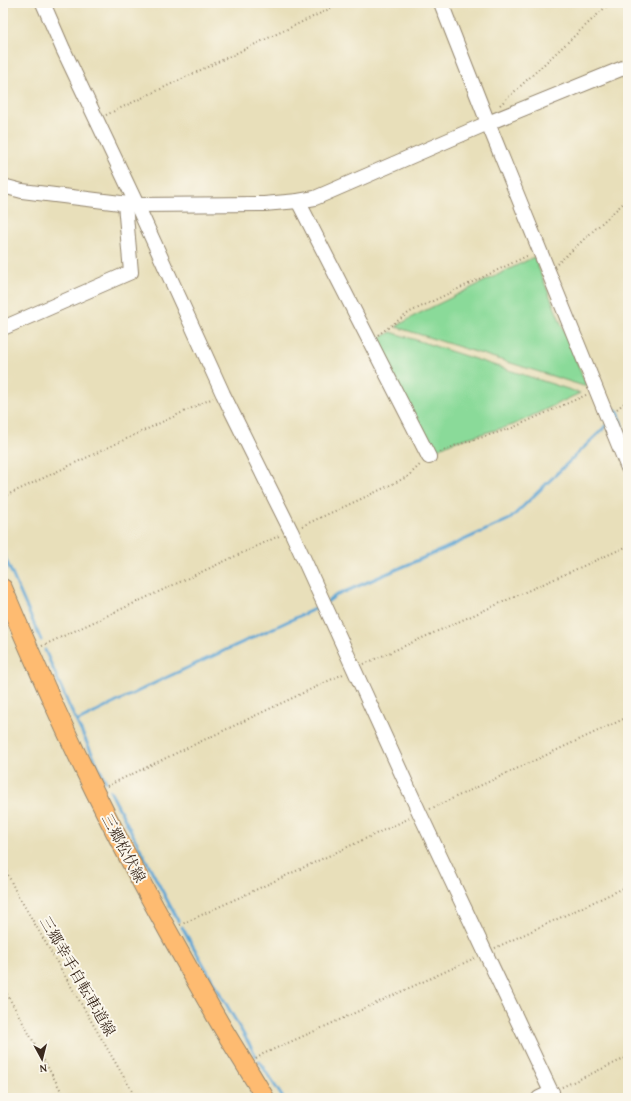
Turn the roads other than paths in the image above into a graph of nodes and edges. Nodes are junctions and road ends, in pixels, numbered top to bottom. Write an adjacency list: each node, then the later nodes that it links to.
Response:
1 (43, 3): 7 (street)
2 (441, 3): 4 (street)
3 (628, 66): 4 (street)
4 (488, 122): 6 (street); 10 (street)
5 (3, 186): 7 (street)
6 (298, 201): 7 (street); 9 (street)
7 (131, 204): 8 (street); 12 (street)
8 (3, 328)
9 (429, 457)
10 (628, 468)
11 (3, 588): 13 (main road, 三郷松伏線)
12 (548, 1096)
13 (265, 1098)

